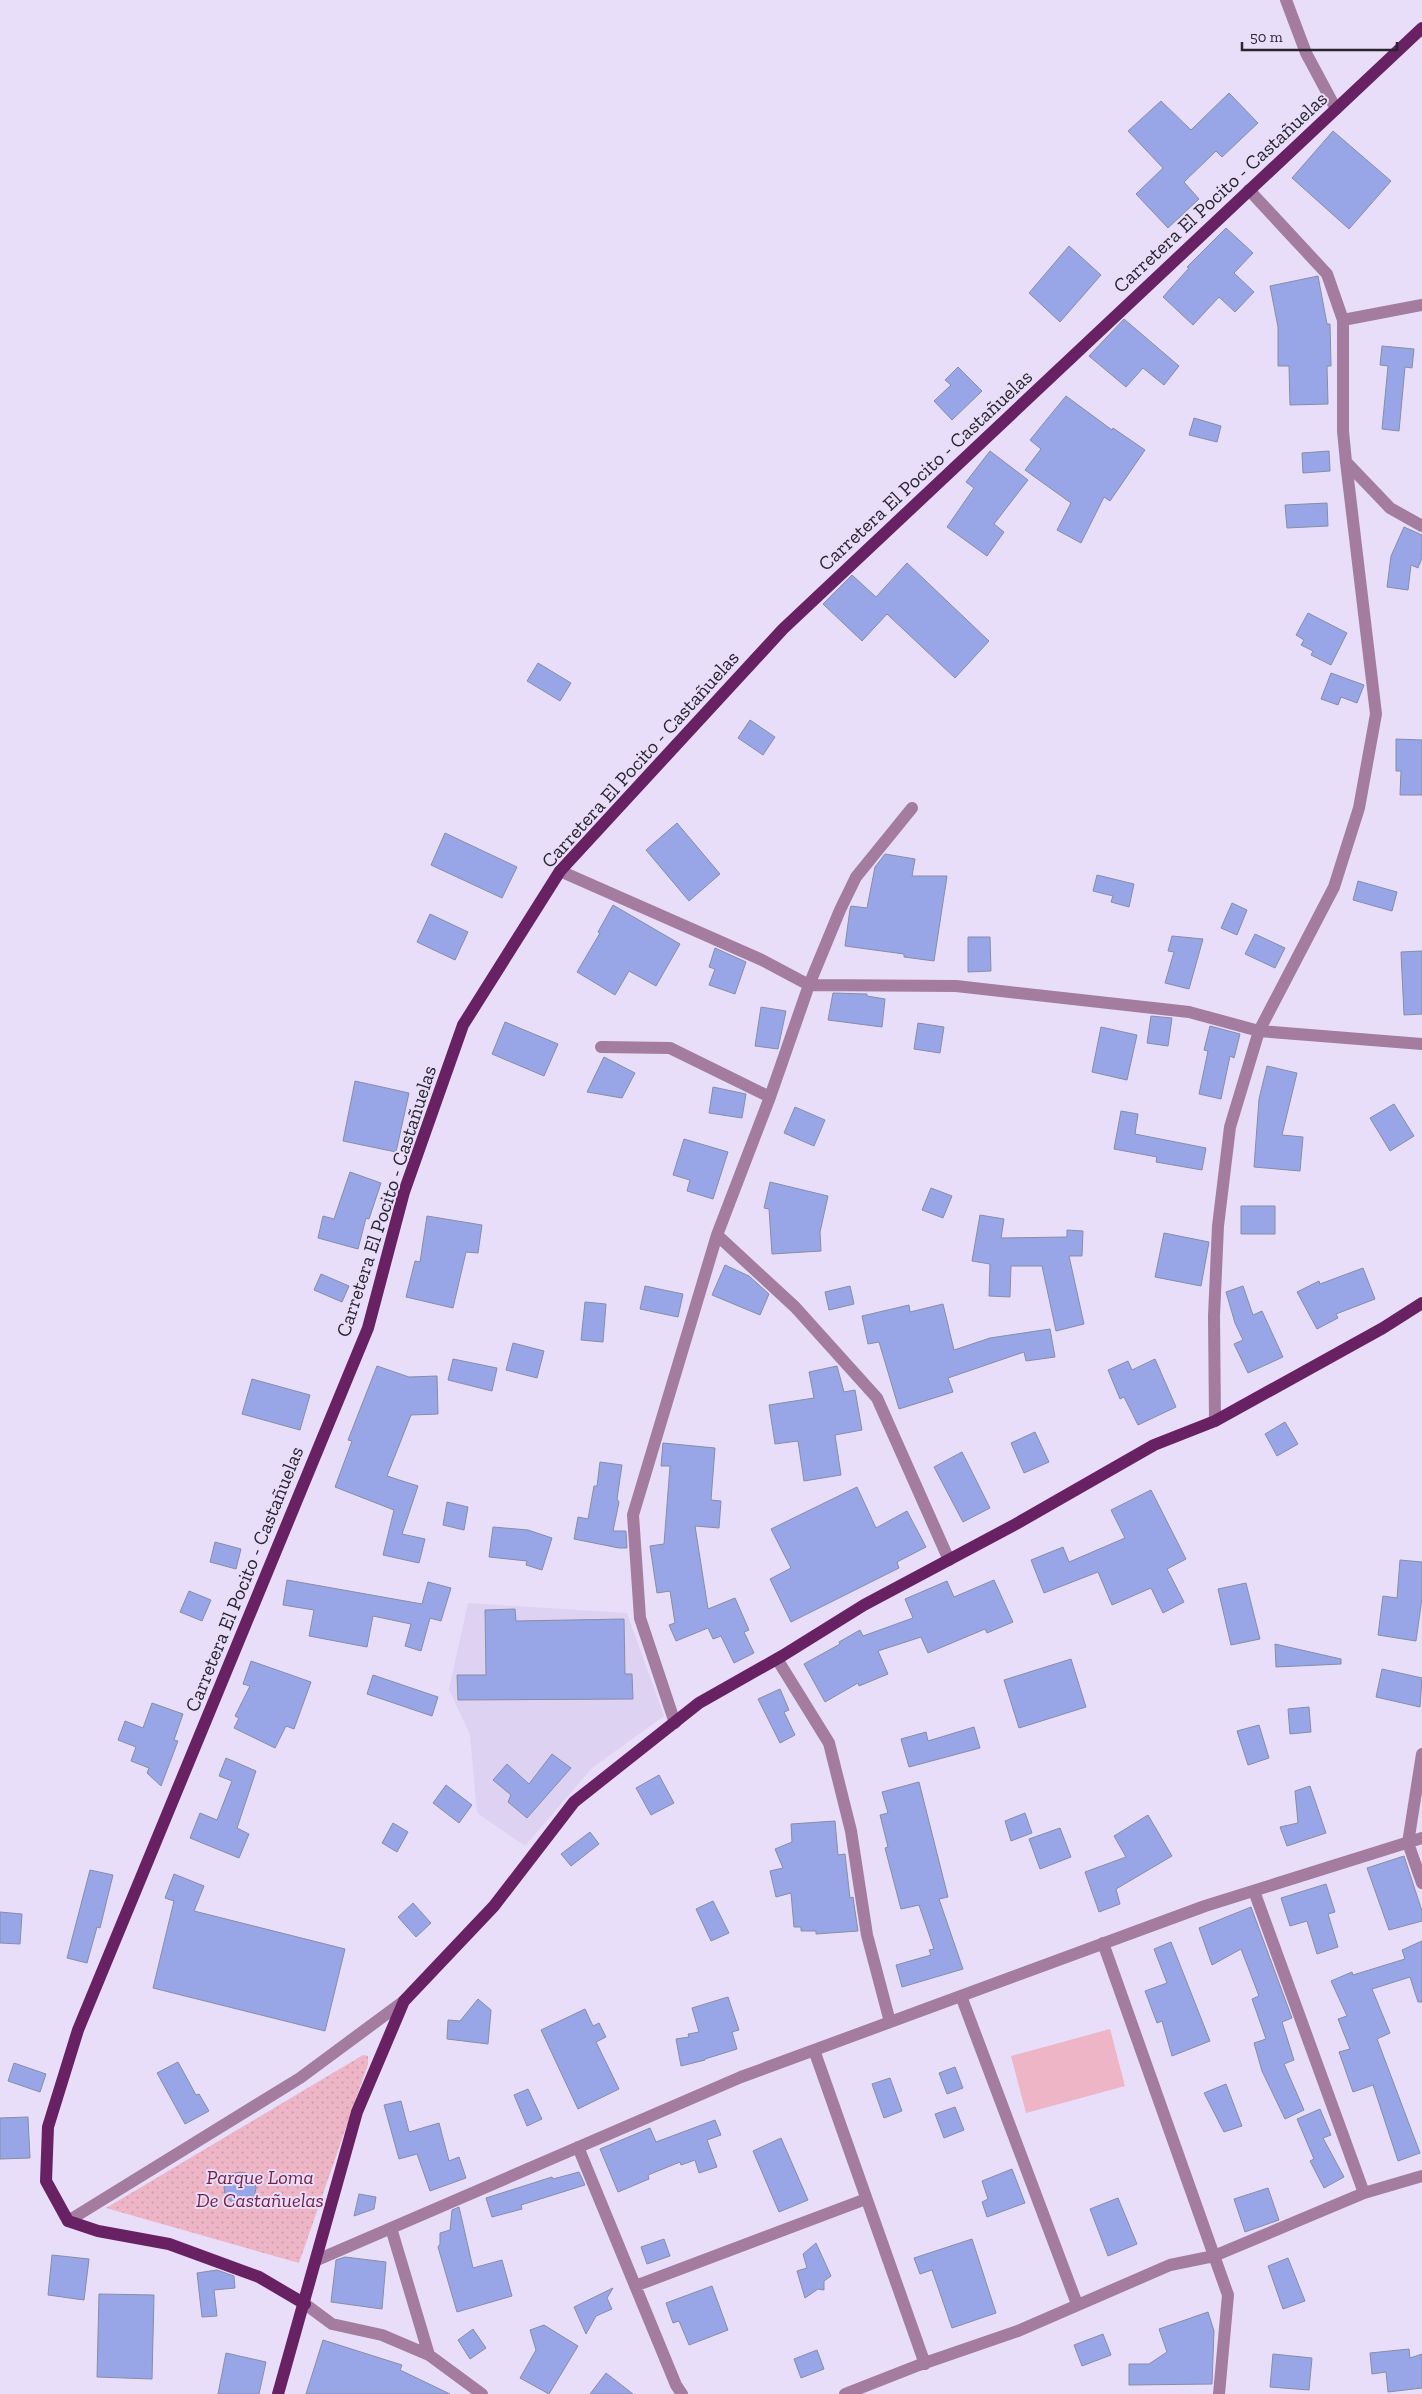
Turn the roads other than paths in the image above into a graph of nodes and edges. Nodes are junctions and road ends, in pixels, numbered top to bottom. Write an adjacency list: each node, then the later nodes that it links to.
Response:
1 (1286, 0): 3 (street)
2 (1422, 28): 3 (main road, Carretera El Pocito - Castañuelas)
3 (1336, 109): 4 (main road, Carretera El Pocito - Castañuelas)
4 (1250, 190): 6 (street); 10 (main road, Carretera El Pocito - Castañuelas)
5 (1422, 305): 6 (street)
6 (1343, 320): 7 (street)
7 (1346, 462): 8 (street); 12 (street)
8 (1422, 526)
9 (912, 808): 11 (street)
10 (560, 871): 11 (street); 36 (main road, Carretera El Pocito - Castañuelas)
11 (809, 985): 12 (street); 15 (street)
12 (1259, 1031): 13 (street); 18 (street)
13 (1422, 1044)
14 (601, 1047): 15 (street)
15 (770, 1097): 16 (street)
16 (717, 1235): 19 (street); 21 (street)
17 (1422, 1303): 18 (main road)
18 (1215, 1421): 19 (main road)
19 (949, 1560): 20 (main road)
20 (777, 1659): 21 (main road); 30 (street)
21 (674, 1723): 29 (main road)
22 (1422, 1754): 24 (street)
23 (1422, 1838): 24 (street)
24 (1408, 1843): 25 (street); 26 (street)
25 (1422, 1883)
26 (1254, 1891): 27 (street); 34 (street)
27 (1103, 1943): 28 (street); 38 (street)
28 (960, 1996): 30 (street); 42 (street)
29 (404, 2002): 36 (street); 39 (main road)
30 (890, 2022): 31 (street)
31 (814, 2050): 32 (street); 35 (street)
32 (578, 2147): 37 (street); 40 (street)
33 (1422, 2176): 34 (street)
34 (1364, 2193): 38 (street)
35 (866, 2199): 40 (street); 44 (street)
36 (68, 2221): 41 (main road)
37 (390, 2228): 39 (street); 43 (street)
38 (1214, 2256): 42 (street); 49 (street)
39 (317, 2260): 41 (main road)
40 (635, 2286): 47 (street)
41 (304, 2304): 43 (street); 45 (main road)
42 (1077, 2304): 44 (street)
43 (429, 2356): 46 (street)
44 (925, 2364): 48 (street)
45 (278, 2394)
46 (482, 2394)
47 (682, 2394)
48 (845, 2394)
49 (1219, 2394)

